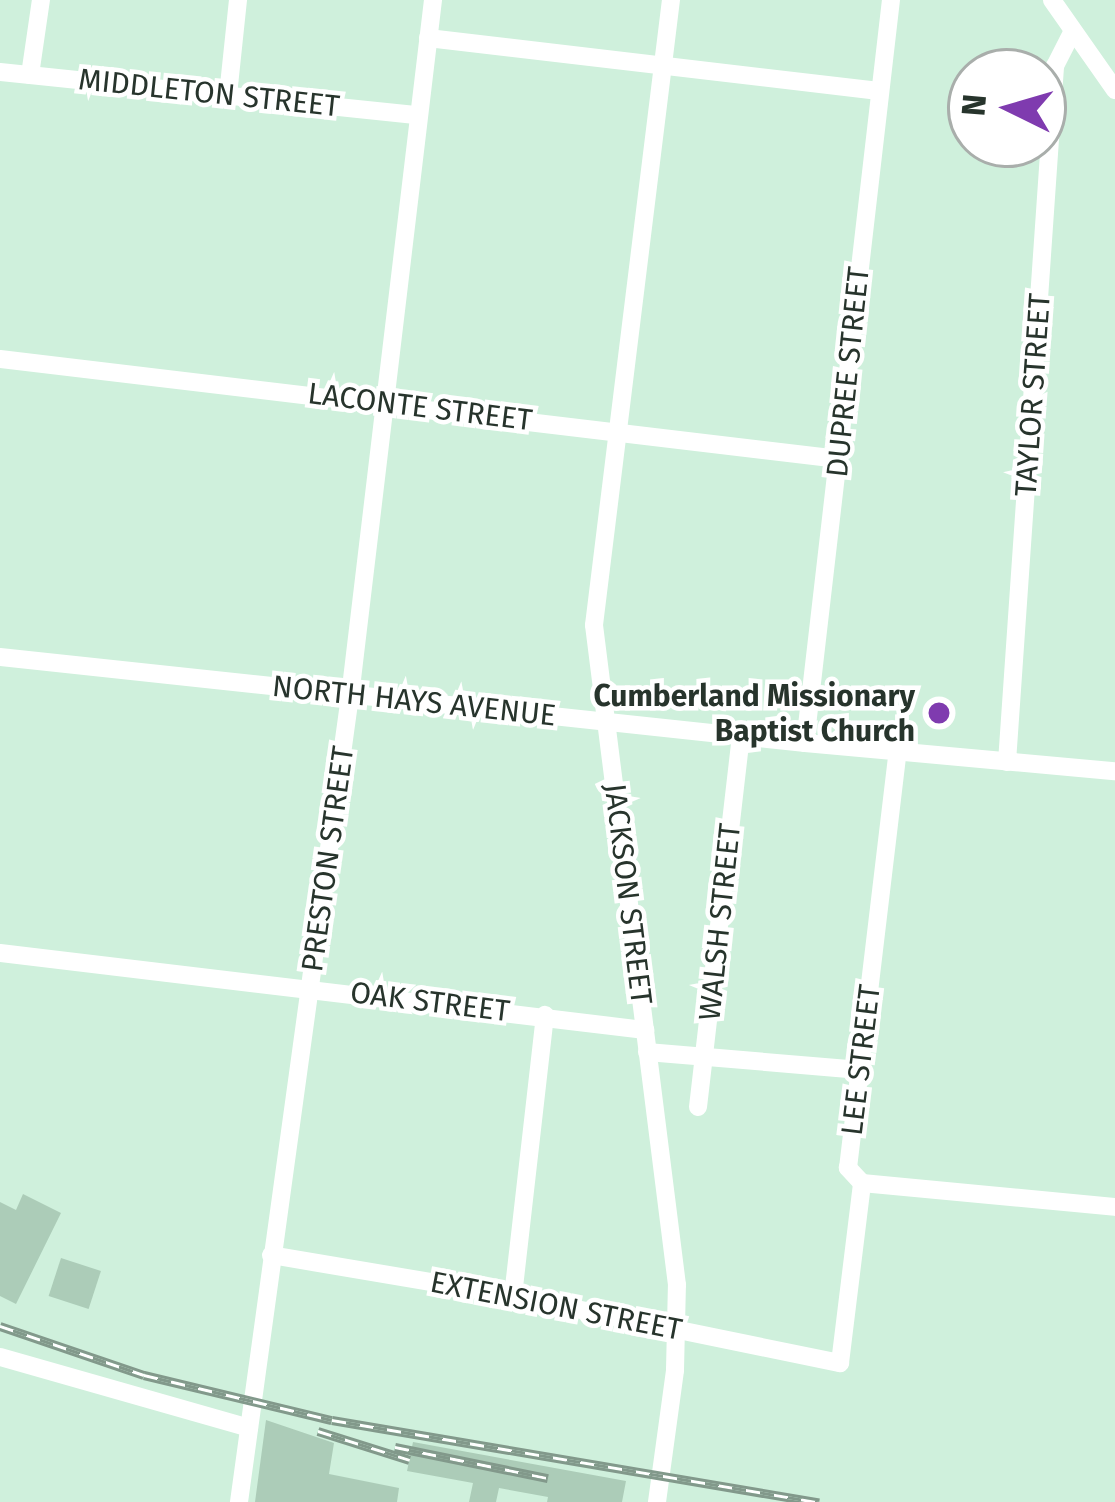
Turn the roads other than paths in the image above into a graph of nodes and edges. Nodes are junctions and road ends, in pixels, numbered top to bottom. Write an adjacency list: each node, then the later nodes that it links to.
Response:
1 (41, 0): 11 (street)
2 (238, 0): 14 (street)
3 (433, 0): 8 (street, PRESTON STREET)
4 (671, 0): 9 (street, JACKSON STREET)
5 (891, 0): 13 (street, DUPREE STREET)
6 (1052, 0): 7 (street)
7 (1072, 32): 12 (street); 26 (street, TAYLOR STREET)
8 (428, 38): 9 (street); 15 (street, PRESTON STREET)
9 (663, 65): 13 (street); 18 (street, JACKSON STREET)
10 (0, 72): 11 (street, MIDDLETON STREET)
11 (30, 75): 14 (street, MIDDLETON STREET)
12 (1115, 90)
13 (879, 91): 19 (street, DUPREE STREET)
14 (228, 94): 15 (street, MIDDLETON STREET)
15 (418, 115): 17 (street, PRESTON STREET)
16 (0, 359): 17 (street, LACONTE STREET)
17 (383, 402): 18 (street, LACONTE STREET); 21 (street, PRESTON STREET)
18 (617, 432): 19 (street, LACONTE STREET); 22 (street, JACKSON STREET)
19 (839, 459): 24 (street, DUPREE STREET)
20 (0, 657): 21 (street, NORTH HAYS AVENUE)
21 (350, 696): 22 (street, NORTH HAYS AVENUE); 29 (street, PRESTON STREET)
22 (607, 721): 23 (street, NORTH HAYS AVENUE); 31 (street, JACKSON STREET)
23 (741, 736): 24 (street, NORTH HAYS AVENUE); 33 (street, WALSH STREET)
24 (805, 743): 25 (street, NORTH HAYS AVENUE)
25 (898, 752): 26 (street, NORTH HAYS AVENUE); 34 (street, LEE STREET)
26 (1007, 762): 27 (street, NORTH HAYS AVENUE)
27 (1115, 770)
28 (0, 953): 29 (street, OAK STREET)
29 (310, 988): 30 (street, OAK STREET); 38 (street, PRESTON STREET)
30 (545, 1016): 31 (street, OAK STREET); 39 (street)
31 (645, 1030): 32 (street, JACKSON STREET)
32 (647, 1052): 33 (street); 44 (street, JACKSON STREET)
33 (705, 1055): 34 (street); 35 (street, WALSH STREET)
34 (860, 1070): 36 (street, LEE STREET)
35 (698, 1107)
36 (862, 1183): 37 (street); 41 (street, LEE STREET)
37 (1115, 1207)
38 (271, 1256): 39 (street, EXTENSION STREET); 42 (street, PRESTON STREET)
39 (513, 1296): 41 (street, EXTENSION STREET)
40 (0, 1357): 42 (street)
41 (840, 1363)
42 (249, 1428): 43 (street, PRESTON STREET)
43 (239, 1502)
44 (657, 1502)

